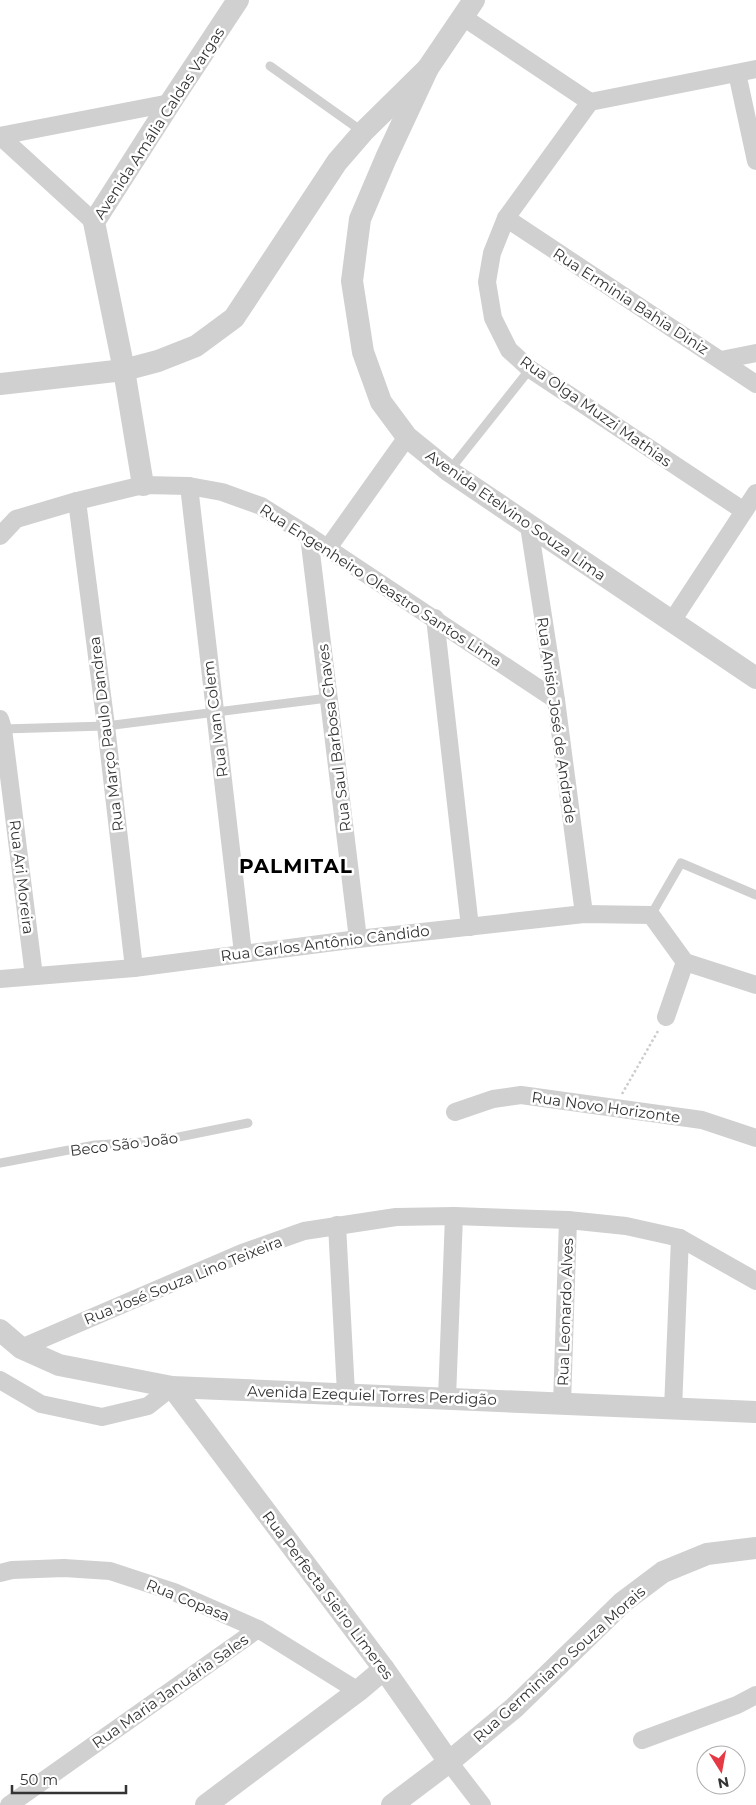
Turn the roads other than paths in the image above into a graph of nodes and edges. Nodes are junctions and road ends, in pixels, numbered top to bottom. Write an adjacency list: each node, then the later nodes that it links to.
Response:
1 (238, 0): 8 (street, Avenida Amália Caldas Vargas)
2 (469, 8): 4 (street); 7 (street)
3 (270, 66): 9 (lane)
4 (428, 68): 9 (street); 20 (street, Avenida Etelvino Souza Lima)
5 (756, 69): 6 (street)
6 (737, 72): 7 (street); 11 (street)
7 (590, 102): 12 (street, Rua Olga Muzzi Mathias)
8 (170, 103): 10 (street); 13 (street, Avenida Amália Caldas Vargas)
9 (363, 132): 17 (street)
10 (0, 136): 13 (street)
11 (756, 161)
12 (506, 218): 15 (street, Rua Erminia Bahia Diniz); 16 (street, Rua Olga Muzzi Mathias)
13 (94, 222): 17 (street, Avenida Amália Caldas Vargas)
14 (756, 353): 15 (street)
15 (721, 360): 19 (street, Rua Erminia Bahia Diniz)
16 (530, 369): 21 (lane); 26 (street, Rua Olga Muzzi Mathias)
17 (124, 370): 18 (street); 22 (street, Avenida Amália Caldas Vargas)
18 (0, 384)
19 (756, 384)
20 (407, 437): 21 (street, Avenida Etelvino Souza Lima); 30 (street)
21 (449, 471): 27 (street, Avenida Etelvino Souza Lima)
22 (143, 486): 23 (street, Rua Engenheiro Oleastro Santos Lima); 25 (street, Rua Engenheiro Oleastro Santos Lima)
23 (189, 486): 29 (street, Rua Engenheiro Oleastro Santos Lima); 36 (street, Rua Ivan Colem)
24 (756, 493): 26 (street)
25 (78, 501): 28 (street, Rua Engenheiro Oleastro Santos Lima); 38 (street, Rua Março Paulo Dandrea)
26 (744, 511): 32 (street)
27 (529, 526): 32 (street, Avenida Etelvino Souza Lima); 35 (street, Rua Anisio José de Andrade)
28 (0, 536)
29 (309, 536): 30 (street, Rua Engenheiro Oleastro Santos Lima); 34 (street, Rua Saul Barbosa Chaves)
30 (328, 548): 31 (street, Rua Engenheiro Oleastro Santos Lima)
31 (434, 618): 35 (street, Rua Engenheiro Oleastro Santos Lima); 42 (street)
32 (672, 621): 33 (street, Avenida Etelvino Souza Lima)
33 (756, 678)
34 (328, 698): 36 (lane); 43 (street, Rua Saul Barbosa Chaves)
35 (556, 700): 40 (street, Rua Anisio José de Andrade)
36 (214, 712): 38 (lane); 44 (street, Rua Ivan Colem)
37 (1, 724): 38 (lane); 47 (street, Rua Ari Moreira)
38 (106, 726): 46 (street, Rua Março Paulo Dandrea)
39 (756, 895): 41 (lane)
40 (584, 914): 41 (street, Rua Carlos Antônio Cândido); 42 (street, Rua Carlos Antônio Cândido)
41 (651, 914): 45 (street)
42 (470, 927): 43 (street, Rua Carlos Antônio Cândido)
43 (358, 939): 44 (street, Rua Carlos Antônio Cândido)
44 (243, 953): 46 (street, Rua Carlos Antônio Cândido)
45 (685, 962): 49 (street); 50 (street)
46 (134, 968): 47 (street, Rua Carlos Antônio Cândido)
47 (34, 976): 48 (street, Rua Carlos Antônio Cândido)
48 (0, 979)
49 (756, 985)
50 (666, 1017)
51 (455, 1112): 53 (street, Rua Novo Horizonte)
52 (248, 1123): 54 (lane, Beco São João)
53 (756, 1138)
54 (0, 1163)
55 (454, 1216): 56 (street, Rua José Souza Lino Teixeira); 57 (street, Rua José Souza Lino Teixeira); 65 (street)
56 (568, 1220): 58 (street, Rua José Souza Lino Teixeira); 66 (street, Rua Leonardo Alves)
57 (337, 1225): 61 (street, Rua José Souza Lino Teixeira); 64 (street)
58 (680, 1238): 59 (street, Rua José Souza Lino Teixeira); 67 (street)
59 (756, 1281)
60 (0, 1330): 61 (street, Avenida Ezequiel Torres Perdigão)
61 (21, 1348): 63 (street, Avenida Ezequiel Torres Perdigão)
62 (0, 1380): 63 (street)
63 (172, 1387): 64 (street, Avenida Ezequiel Torres Perdigão); 72 (street, Rua Perfecta Sieiro Limeres)
64 (346, 1393): 65 (street, Avenida Ezequiel Torres Perdigão)
65 (447, 1398): 66 (street, Avenida Ezequiel Torres Perdigão)
66 (562, 1404): 67 (street, Avenida Ezequiel Torres Perdigão)
67 (673, 1409): 68 (street, Avenida Ezequiel Torres Perdigão)
68 (756, 1412)
69 (756, 1548): 76 (street, Rua Germiniano Souza Morais)
70 (0, 1573): 71 (street, Rua Copasa)
71 (258, 1629): 73 (street, Rua Copasa); 77 (street, Rua Maria Januária Sales)
72 (384, 1669): 73 (street); 76 (street, Rua Perfecta Sieiro Limeres)
73 (358, 1691): 78 (street)
74 (756, 1695): 75 (street)
75 (642, 1740)
76 (449, 1762): 79 (street, Rua Germiniano Souza Morais); 80 (street, Rua Perfecta Sieiro Limeres)
77 (9, 1805)
78 (206, 1805)
79 (392, 1805)
80 (482, 1805)

